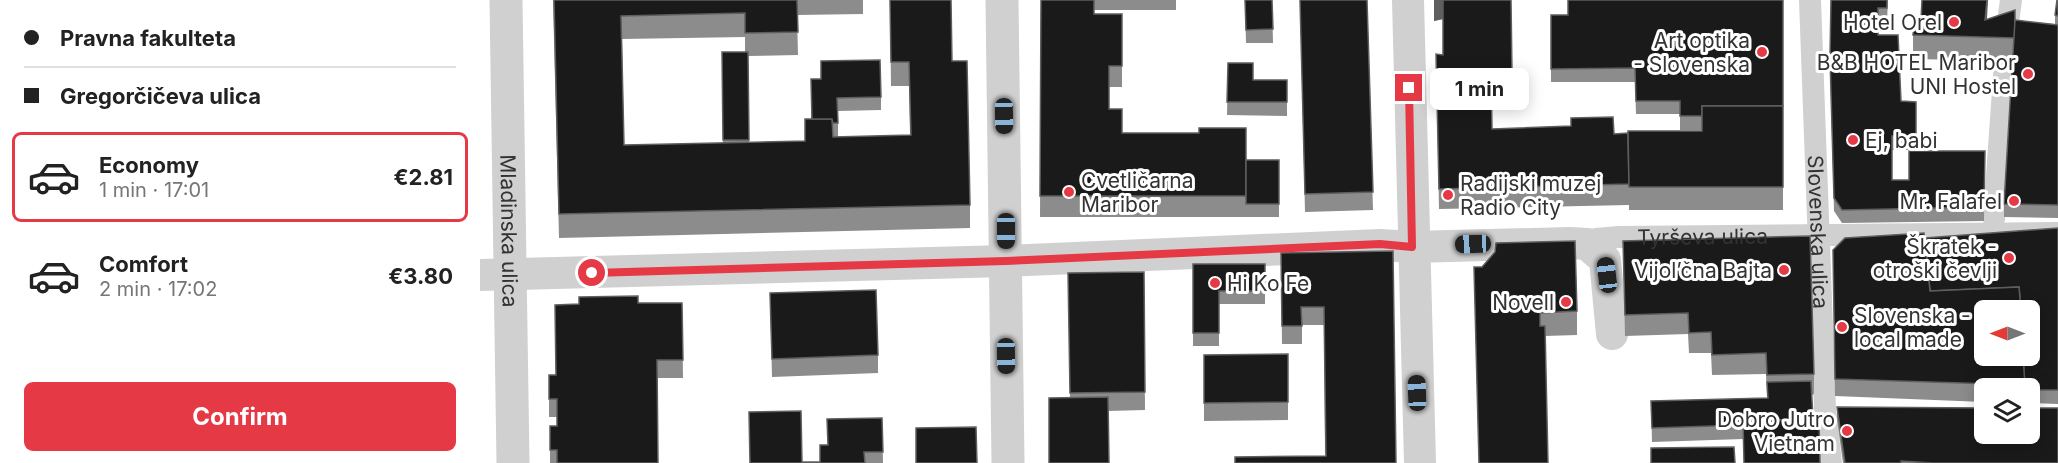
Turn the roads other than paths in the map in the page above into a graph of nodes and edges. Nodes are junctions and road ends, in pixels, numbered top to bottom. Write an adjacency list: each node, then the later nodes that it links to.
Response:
1 (506, 0): 14 (street, Mladinska ulica)
2 (1002, 0): 13 (street)
3 (1407, 0): 12 (street)
4 (1810, 0): 10 (street, Slovenska ulica)
5 (2011, 0): 6 (street)
6 (2007, 30)
7 (2005, 62): 8 (street)
8 (1994, 219)
9 (2058, 233): 10 (street, Tyrševa ulica)
10 (1818, 235): 11 (street, Tyrševa ulica); 16 (street, Slovenska ulica)
11 (1587, 244): 12 (street, Tyrševa ulica); 15 (street)
12 (1412, 247): 13 (street, Tyrševa ulica); 20 (street)
13 (1006, 261): 14 (street, Tyrševa ulica); 19 (street)
14 (495, 274): 18 (street, Mladinska ulica)
15 (1612, 334)
16 (1825, 409): 17 (street); 21 (street, Slovenska ulica)
17 (1848, 410)
18 (513, 463)
19 (1008, 463)
20 (1420, 463)
21 (1831, 463)

